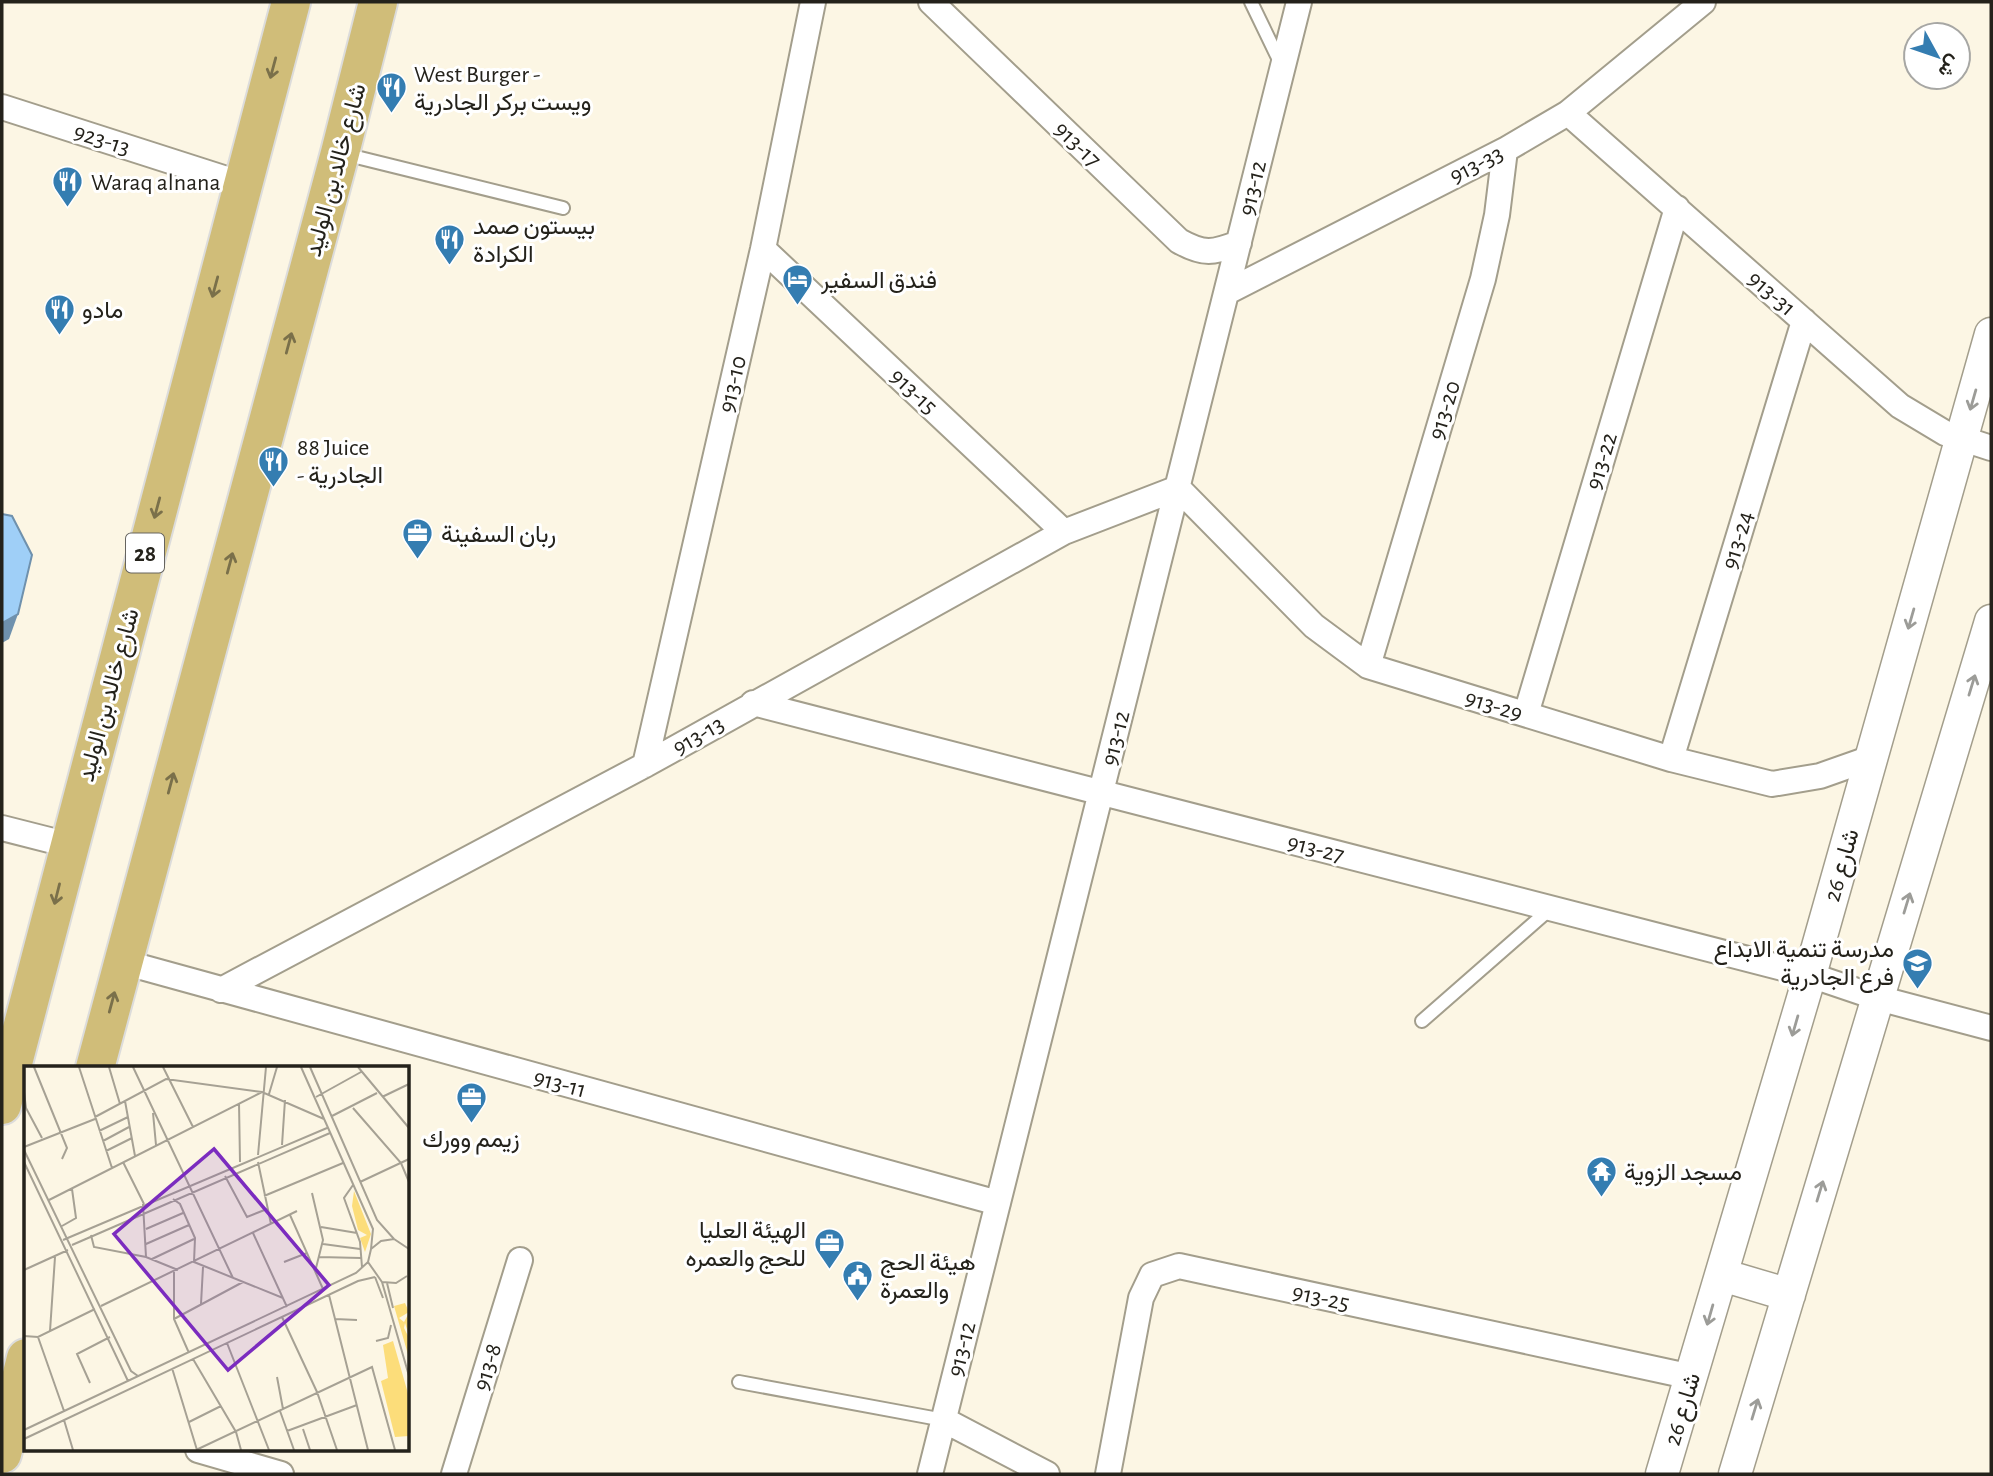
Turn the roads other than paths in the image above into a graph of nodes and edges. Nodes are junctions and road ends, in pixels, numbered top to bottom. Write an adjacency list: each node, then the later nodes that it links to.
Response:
1 (291, 2): 13 (main road, شارع خالد بن الوليد / 28, one-way to 13)
2 (378, 2): 12 (main road, شارع خالد بن الوليد)
3 (813, 2): 17 (street, 913-10)
4 (931, 2): 16 (street, 913-17)
5 (1251, 2): 8 (lane)
6 (1299, 2): 8 (street, 913-12)
7 (1703, 2): 10 (street, 913-33)
8 (1281, 65): 16 (street, 913-12)
9 (2, 107): 13 (street, 923-13)
10 (1568, 113): 11 (street, 913-33); 15 (street, 913-31)
11 (1505, 150): 18 (street, 913-33); 25 (street, 913-20)
12 (340, 153): 14 (lane); 35 (main road, شارع خالد بن الوليد, one-way to 12)
13 (242, 184): 33 (main road, شارع خالد بن الوليد / 28, one-way to 33)
14 (563, 208)
15 (1676, 208): 19 (street, 913-31); 27 (street, 913-22)
16 (1239, 243): 18 (street, 913-12)
17 (763, 249): 23 (street, 913-15); 30 (street, 913-10)
18 (1227, 292): 22 (street, 913-12)
19 (1804, 321): 21 (street, 913-31); 29 (street, 913-24)
20 (1991, 334): 21 (street, شارع 26, one-way to 21)
21 (1977, 443): 28 (street, شارع 26, one-way to 28)
22 (1178, 488): 23 (street, 913-13); 25 (street, 913-29); 31 (street, 913-12)
23 (1064, 532): 26 (street, 913-13)
24 (1991, 621): 38 (street, one-way to 24)
25 (1368, 666): 27 (street, 913-29)
26 (753, 703): 30 (street, 913-13); 31 (street, 913-27)
27 (1526, 714): 29 (street, 913-29)
28 (1871, 758): 29 (street, 913-29); 36 (street, شارع 26)
29 (1671, 759)
30 (645, 765): 37 (street, 913-13)
31 (1101, 793): 34 (street, 913-27); 43 (street, 913-12)
32 (2, 828): 33 (street)
33 (69, 845): 42 (main road, شارع خالد بن الوليد / 28, one-way to 42)
34 (1551, 909): 36 (street, 913-27); 39 (lane)
35 (123, 962): 37 (street, 913-11); 41 (main road, شارع خالد بن الوليد, one-way to 35)
36 (1810, 975): 38 (street, 913-27); 45 (street, شارع 26, one-way to 45)
37 (221, 990): 43 (street, 913-11)
38 (1878, 998): 40 (street, 913-27); 46 (street, one-way to 38)
39 (1422, 1021)
40 (1991, 1028)
41 (95, 1066)
42 (2, 1105)
43 (998, 1203): 51 (street, 913-12)
44 (520, 1260): 57 (street, 913-8)
45 (1721, 1275): 46 (street); 48 (street, شارع 26, one-way to 48)
46 (1789, 1295): 62 (street, one-way to 46)
47 (24, 1376): 50 (main road)
48 (1692, 1377): 60 (street, 913-25); 61 (street, شارع 26)
49 (739, 1382): 51 (lane)
50 (21, 1402): 54 (main road)
51 (944, 1420): 58 (street, 913-12); 59 (street)
52 (205, 1452): 55 (street)
53 (207, 1452): 56 (street)
54 (2, 1454)
55 (225, 1474)
56 (281, 1474)
57 (454, 1474)
58 (930, 1474)
59 (1047, 1474)
60 (1108, 1474)
61 (1662, 1474)
62 (1735, 1474)

